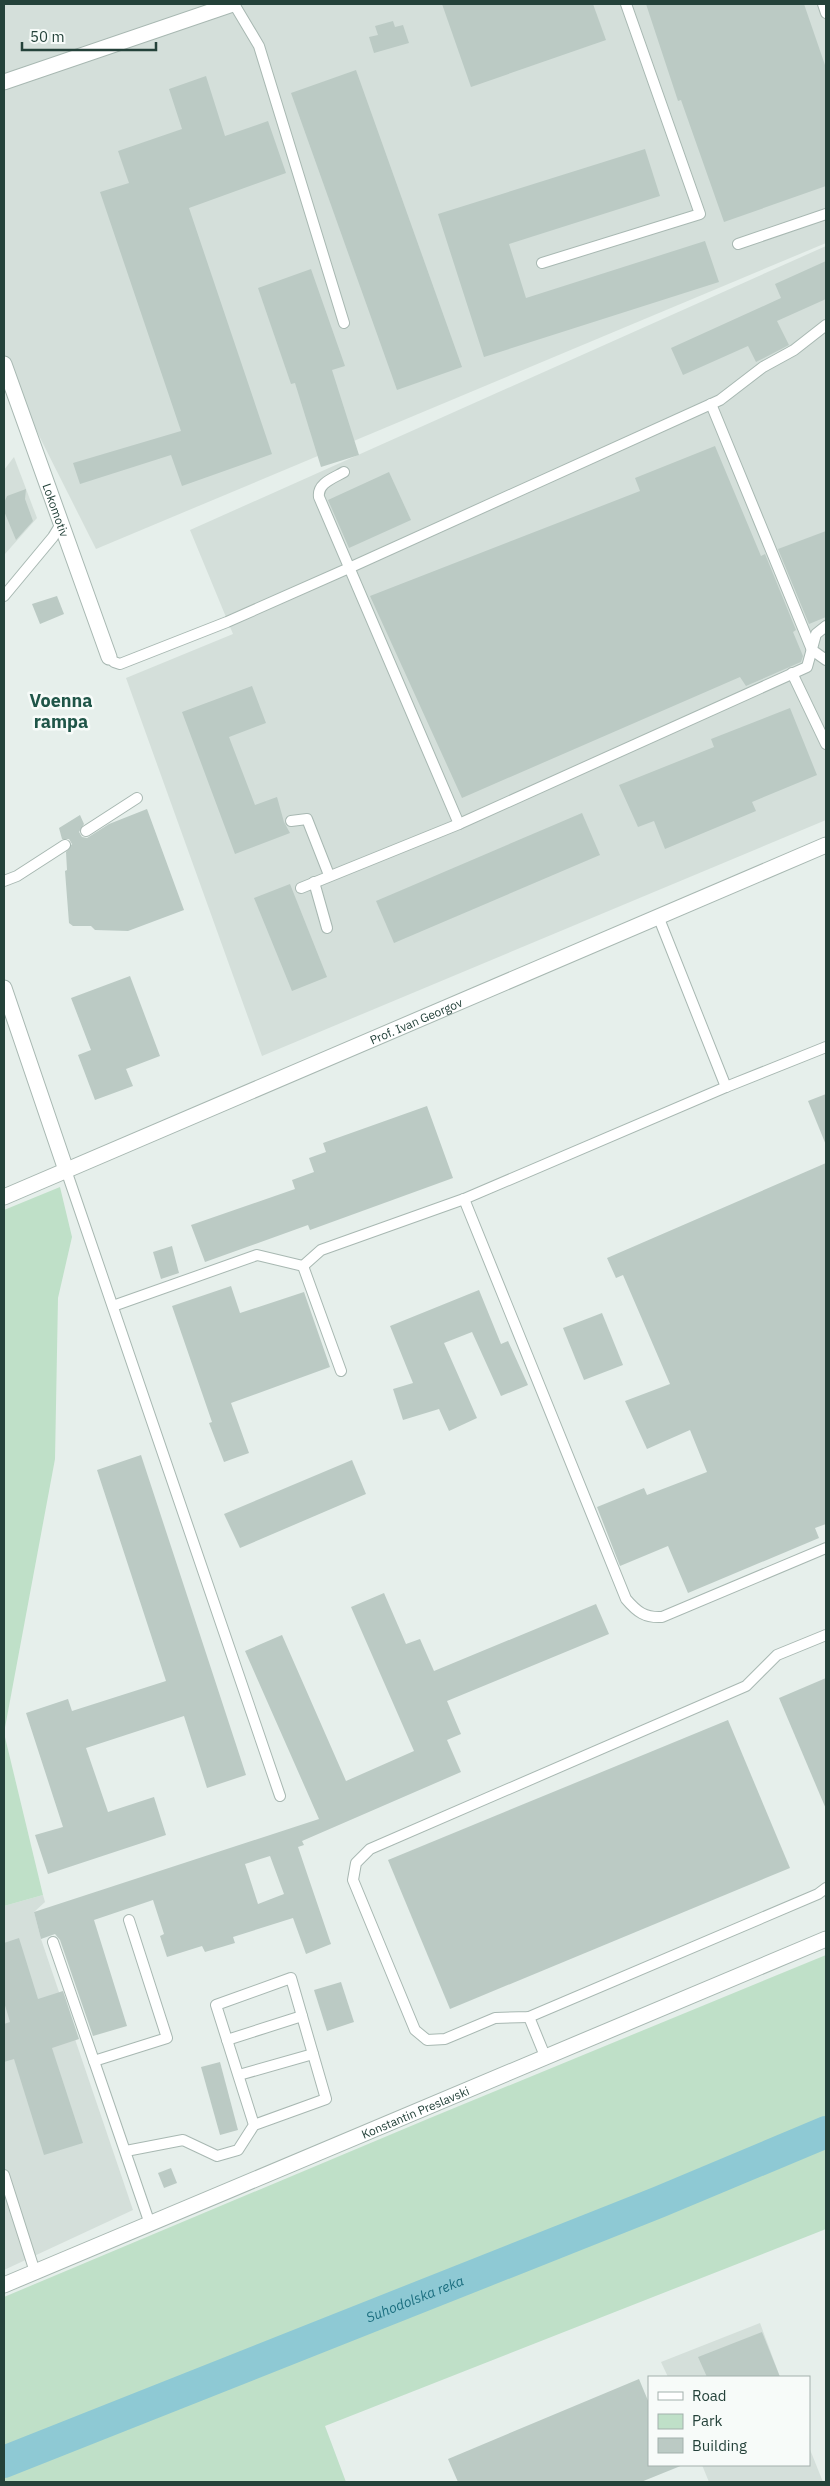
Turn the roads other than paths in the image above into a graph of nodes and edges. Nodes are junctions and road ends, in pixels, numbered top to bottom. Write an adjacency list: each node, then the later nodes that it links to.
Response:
1 (234, 4): 5 (street); 9 (lane)
2 (626, 4): 8 (lane)
3 (823, 4): 4 (lane)
4 (826, 13)
5 (4, 82)
6 (826, 214): 7 (lane)
7 (738, 244)
8 (542, 263)
9 (344, 323)
10 (826, 325): 12 (lane)
11 (4, 364): 14 (street, Lokomotiv)
12 (712, 404): 15 (lane); 18 (lane)
13 (344, 472): 15 (lane)
14 (61, 524): 16 (lane); 19 (street, Lokomotiv)
15 (349, 568): 19 (lane); 25 (lane)
16 (4, 596)
17 (826, 626): 18 (lane)
18 (812, 650): 20 (lane); 21 (lane)
19 (109, 657)
20 (826, 660)
21 (792, 674): 22 (lane); 25 (lane)
22 (826, 744)
23 (137, 798): 26 (lane)
24 (291, 821): 29 (lane)
25 (460, 824): 29 (lane)
26 (86, 831)
27 (65, 845): 30 (lane)
28 (826, 846): 33 (street, Prof. Ivan Georgov)
29 (329, 875): 31 (lane)
30 (4, 881)
31 (314, 882): 32 (lane); 34 (lane)
32 (301, 888)
33 (658, 916): 37 (lane); 38 (street, Prof. Ivan Georgov)
34 (327, 928)
35 (4, 988): 38 (street)
36 (826, 1047): 37 (lane)
37 (726, 1087): 40 (lane)
38 (66, 1170): 39 (street, Prof. Ivan Georgov); 42 (lane)
39 (4, 1197)
40 (464, 1199): 41 (lane); 44 (lane)
41 (303, 1266): 42 (lane); 43 (lane)
42 (113, 1306): 46 (lane)
43 (341, 1371)
44 (826, 1548)
45 (826, 1635): 52 (lane)
46 (280, 1796)
47 (826, 1888): 52 (lane)
48 (129, 1920): 56 (lane)
49 (826, 1939): 55 (street, Konstantin Preslavski)
50 (53, 1942): 56 (lane)
51 (302, 2016): 53 (lane); 53 (lane); 54 (lane)
52 (529, 2017): 55 (lane)
53 (227, 2040): 57 (lane)
54 (313, 2054): 57 (lane); 58 (lane)
55 (545, 2056): 61 (street, Konstantin Preslavski)
56 (94, 2060): 59 (lane)
57 (239, 2075): 58 (lane)
58 (254, 2125): 59 (lane)
59 (126, 2151): 61 (lane)
60 (4, 2175): 62 (lane)
61 (150, 2224): 62 (street, Konstantin Preslavski)
62 (35, 2272): 63 (street, Konstantin Preslavski)
63 (4, 2285)

